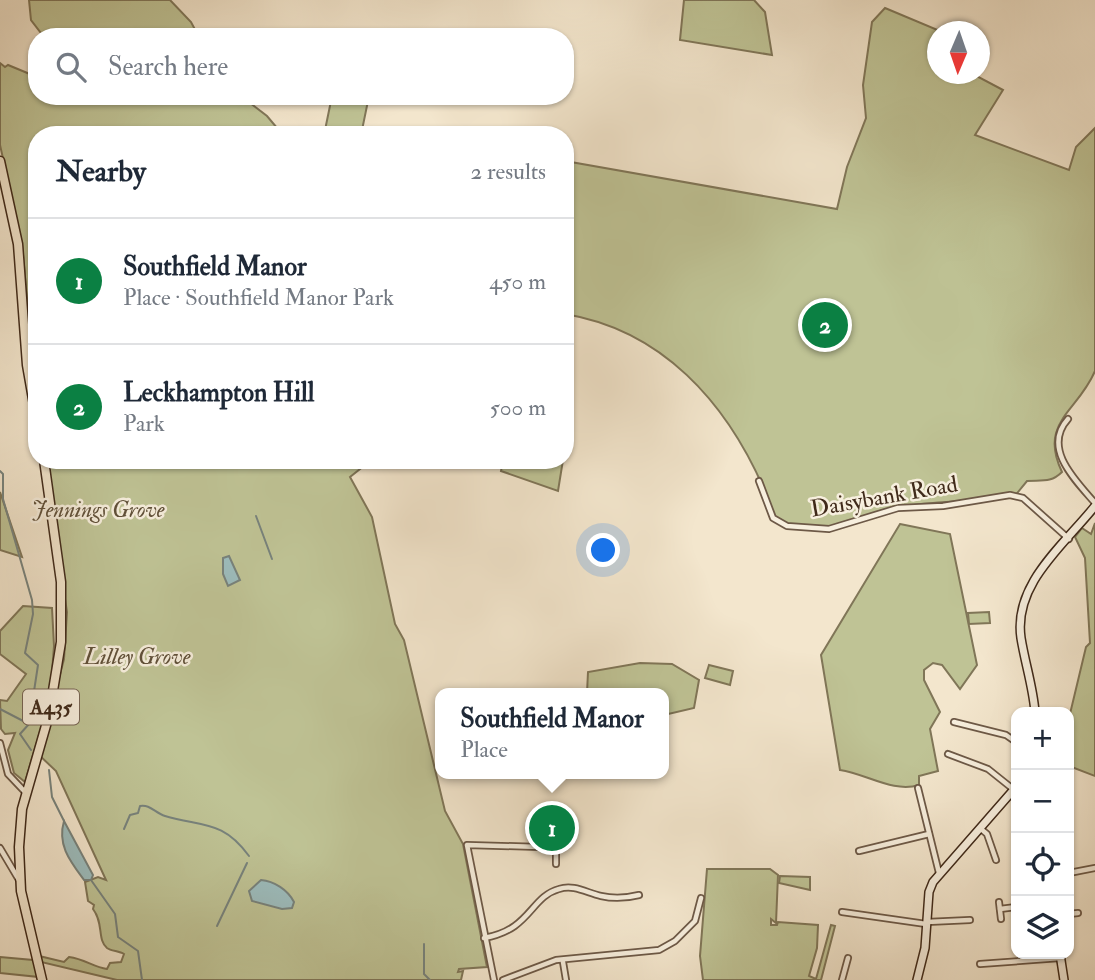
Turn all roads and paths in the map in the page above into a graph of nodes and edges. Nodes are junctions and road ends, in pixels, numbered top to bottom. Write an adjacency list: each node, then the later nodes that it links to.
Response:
1 (0, 161): 2 (main road)
2 (28, 371)
3 (1068, 419): 6 (street)
4 (45, 469): 16 (main road, A435)
5 (759, 481): 7 (street, Daisybank Road)
6 (1095, 505): 7 (street)
7 (1069, 538): 8 (street)
8 (1034, 707)
9 (954, 722): 10 (street)
10 (1011, 738)
11 (0, 743): 16 (street)
12 (948, 754): 13 (street)
13 (1011, 785)
14 (918, 788): 18 (street)
15 (1011, 793): 17 (street)
16 (26, 794): 26 (main road, A435)
17 (981, 829): 21 (street); 25 (street)
18 (929, 834): 20 (street); 25 (street)
19 (0, 848): 26 (street)
20 (859, 851)
21 (996, 860)
22 (556, 863): 38 (street)
23 (1095, 869): 24 (street)
24 (1074, 872)
25 (939, 873): 37 (street)
26 (20, 880): 44 (main road, A435)
27 (639, 895): 38 (street)
28 (701, 898): 42 (street)
29 (999, 902): 31 (street)
30 (1011, 908): 31 (street)
31 (1000, 909): 36 (street)
32 (842, 912): 37 (street)
33 (1074, 913): 34 (street)
34 (1078, 913)
35 (970, 919): 37 (street)
36 (1001, 919)
37 (926, 923): 49 (street)
38 (484, 938): 45 (street)
39 (848, 958): 48 (street)
40 (1030, 959): 43 (street)
41 (1061, 959): 50 (street)
42 (563, 962): 46 (street); 47 (street)
43 (980, 964)
44 (41, 978)
45 (494, 980)
46 (503, 980)
47 (566, 980)
48 (842, 980)
49 (917, 980)
50 (1065, 980)

